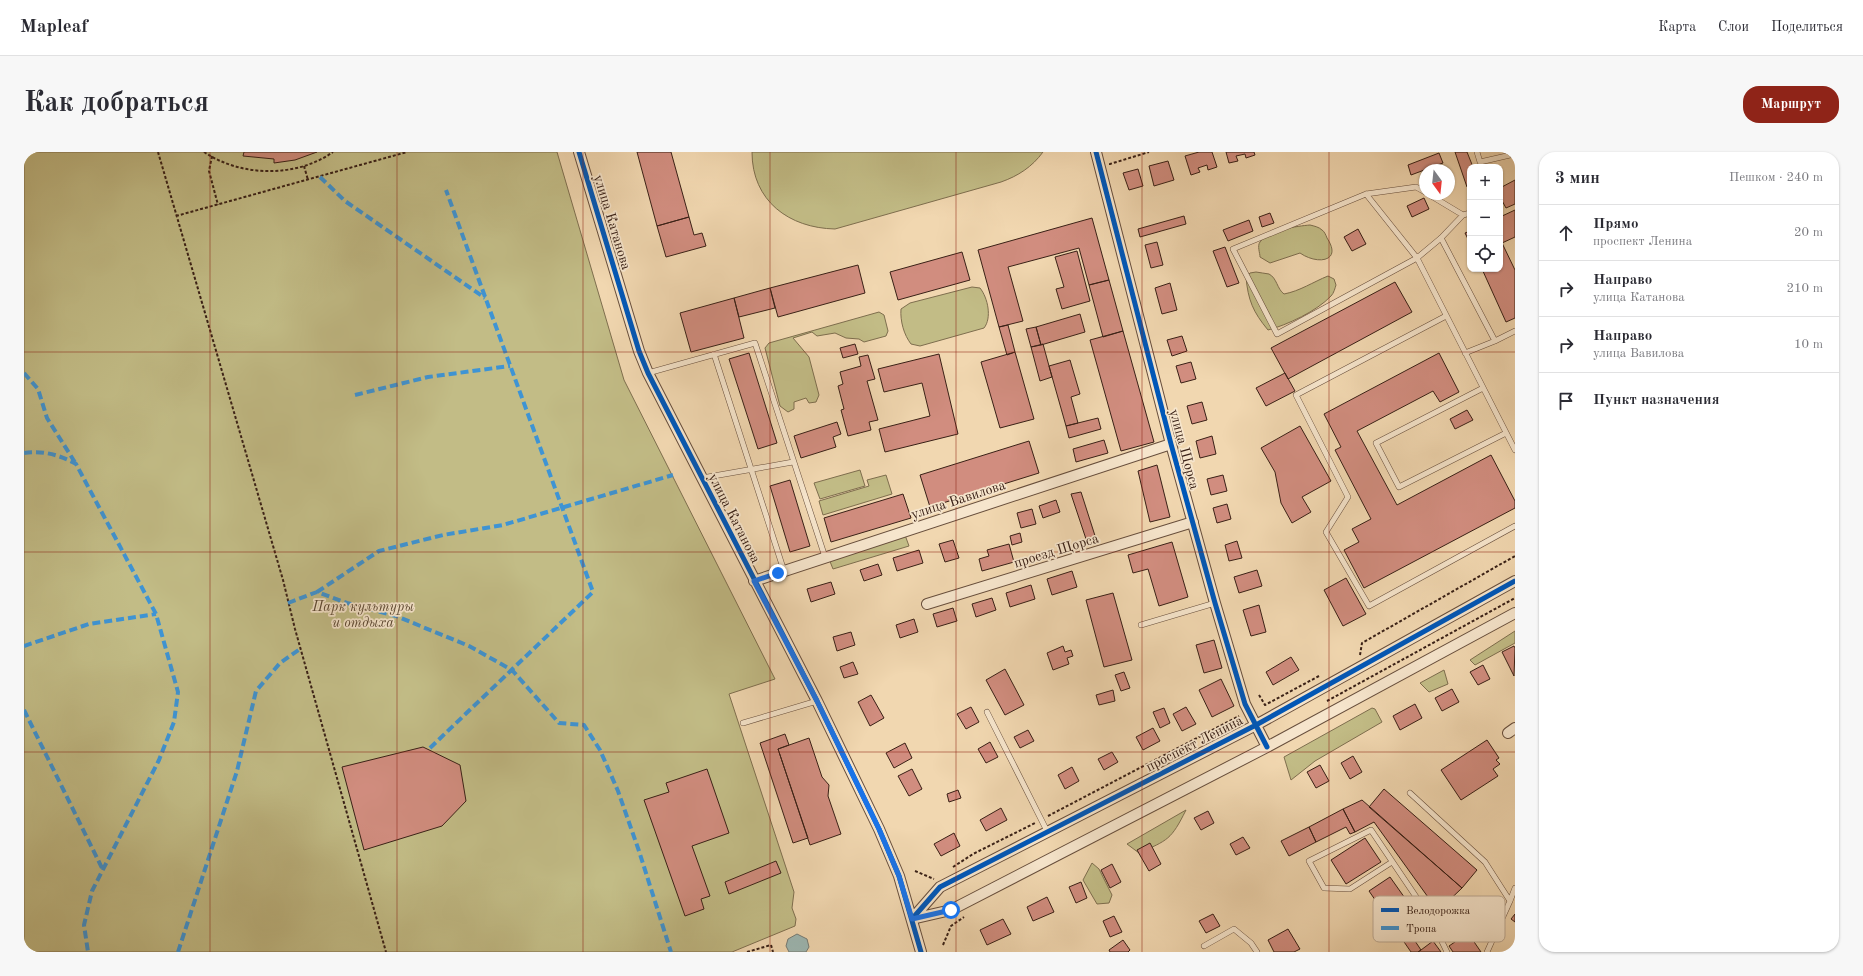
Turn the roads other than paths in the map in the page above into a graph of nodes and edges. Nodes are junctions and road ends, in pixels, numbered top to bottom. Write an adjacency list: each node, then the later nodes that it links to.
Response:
1 (579, 152): 17 (street, улица Катанова)
2 (1096, 152): 20 (street, улица Щорса)
3 (1477, 152): 4 (lane)
4 (1515, 154)
5 (1419, 189): 6 (lane)
6 (1366, 194): 11 (lane); 11 (lane)
7 (1438, 200): 9 (lane)
8 (1467, 214): 9 (lane)
9 (1463, 215): 10 (lane)
10 (1441, 238): 11 (lane); 14 (lane)
11 (1417, 258): 12 (lane)
12 (1446, 316): 15 (lane); 26 (lane)
13 (1515, 331): 14 (lane)
14 (1495, 341): 15 (lane)
15 (1465, 353): 18 (lane)
16 (714, 354): 17 (lane); 22 (lane); 23 (lane)
17 (648, 373): 24 (street, улица Катанова)
18 (1483, 388): 19 (lane); 19 (lane)
19 (1506, 433): 21 (lane)
20 (1171, 444): 25 (street, улица Щорса); 27 (street, улица Вавилова)
21 (1515, 450)
22 (793, 462): 23 (lane); 27 (lane)
23 (752, 469): 24 (lane); 28 (lane)
24 (702, 478): 29 (street, улица Катанова)
25 (1193, 522): 31 (street, улица Щорса); 32 (street, проезд Щорса)
26 (1515, 526)
27 (825, 557): 28 (street, улица Вавилова)
28 (784, 571): 29 (street, улица Вавилова)
29 (754, 581): 35 (street, улица Катанова)
30 (1515, 581): 38 (street, проспект Ленина)
31 (1215, 603): 34 (lane); 38 (street, улица Щорса)
32 (927, 604)
33 (1515, 613): 39 (street)
34 (1141, 625)
35 (817, 701): 37 (lane); 47 (street, улица Катанова)
36 (987, 712): 41 (lane)
37 (743, 723)
38 (1256, 725): 39 (street, улица Щорса); 41 (street, проспект Ленина)
39 (1267, 747): 47 (street)
40 (1410, 793): 45 (lane)
41 (1047, 831): 47 (street, проспект Ленина)
42 (1392, 862): 42 (lane); 44 (lane)
43 (1515, 888): 45 (lane)
44 (1415, 896)
45 (1510, 901): 46 (lane)
46 (1505, 912)
47 (912, 919): 51 (street, улица Катанова)
48 (1442, 942): 53 (lane)
49 (1492, 942): 54 (lane)
50 (1204, 946): 52 (lane)
51 (921, 952)
52 (1256, 952)
53 (1447, 952)
54 (1487, 952)

